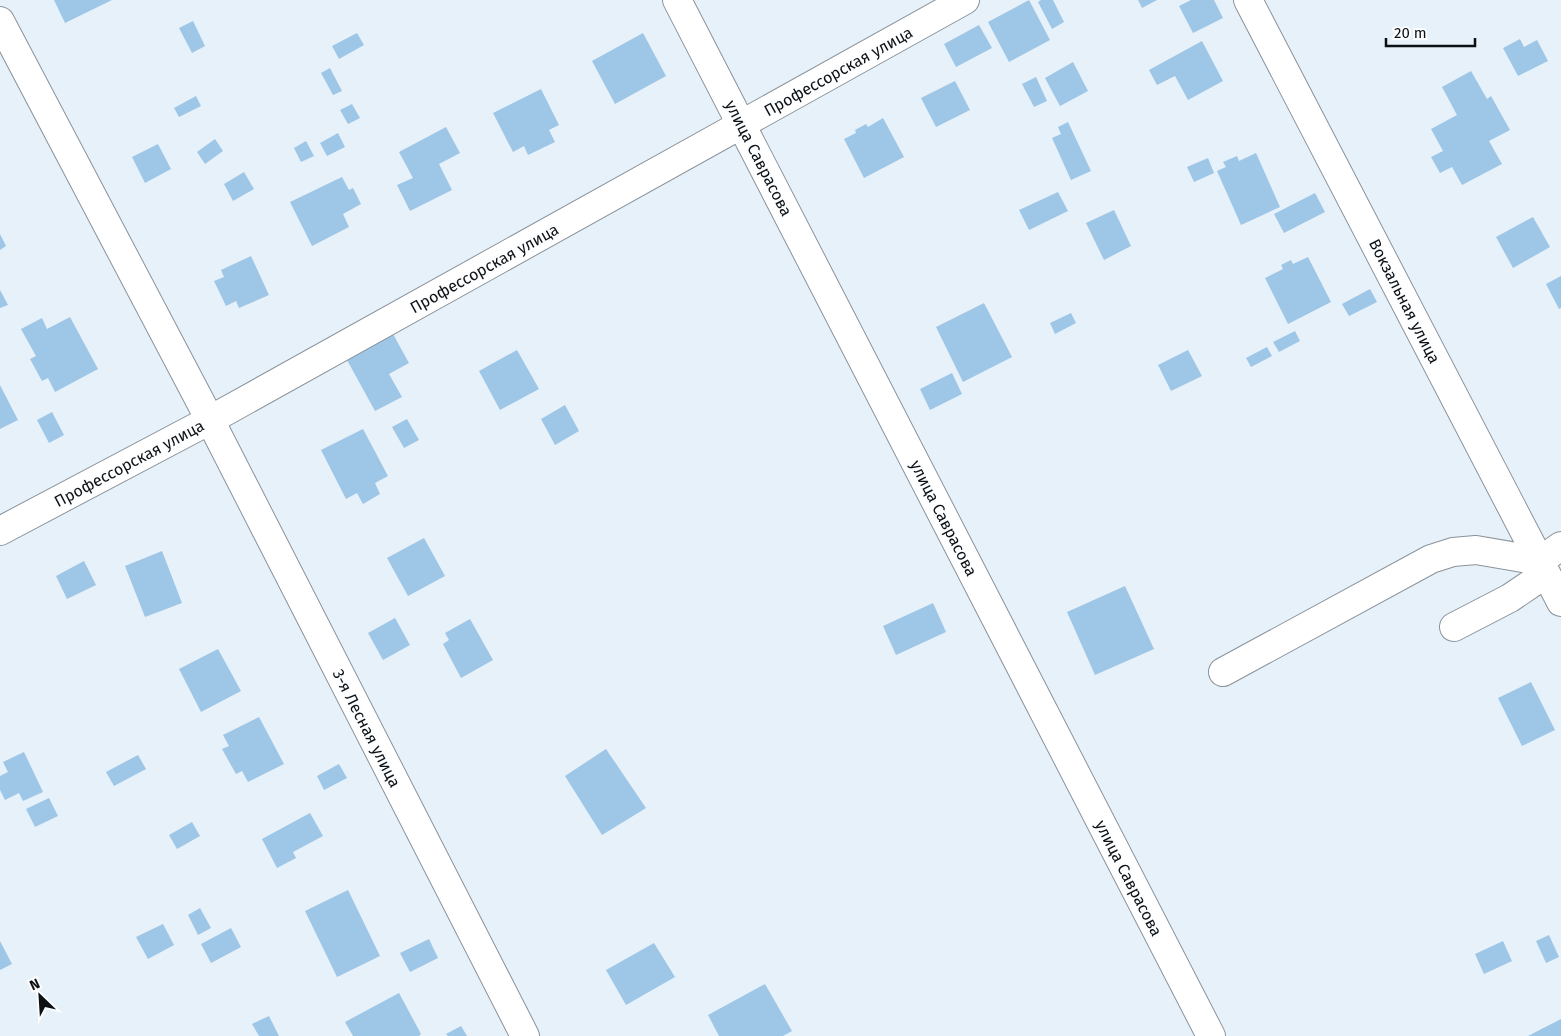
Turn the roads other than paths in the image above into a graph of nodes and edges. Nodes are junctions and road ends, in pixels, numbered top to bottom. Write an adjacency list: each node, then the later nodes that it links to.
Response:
1 (677, 0): 5 (street, улица Саврасова)
2 (965, 0): 5 (street, Профессорская улица)
3 (1248, 0): 8 (street, Вокзальная улица)
4 (0, 21): 6 (street, 3-я Лесная улица)
5 (741, 124): 6 (street, Профессорская улица); 13 (street, улица Саврасова)
6 (210, 420): 7 (street, Профессорская улица); 12 (street, 3-я Лесная улица)
7 (0, 531)
8 (1551, 554): 9 (street, Вокзальная улица); 10 (street); 11 (street)
9 (1561, 602)
10 (1454, 627)
11 (1223, 672)
12 (525, 1036)
13 (1210, 1036)

